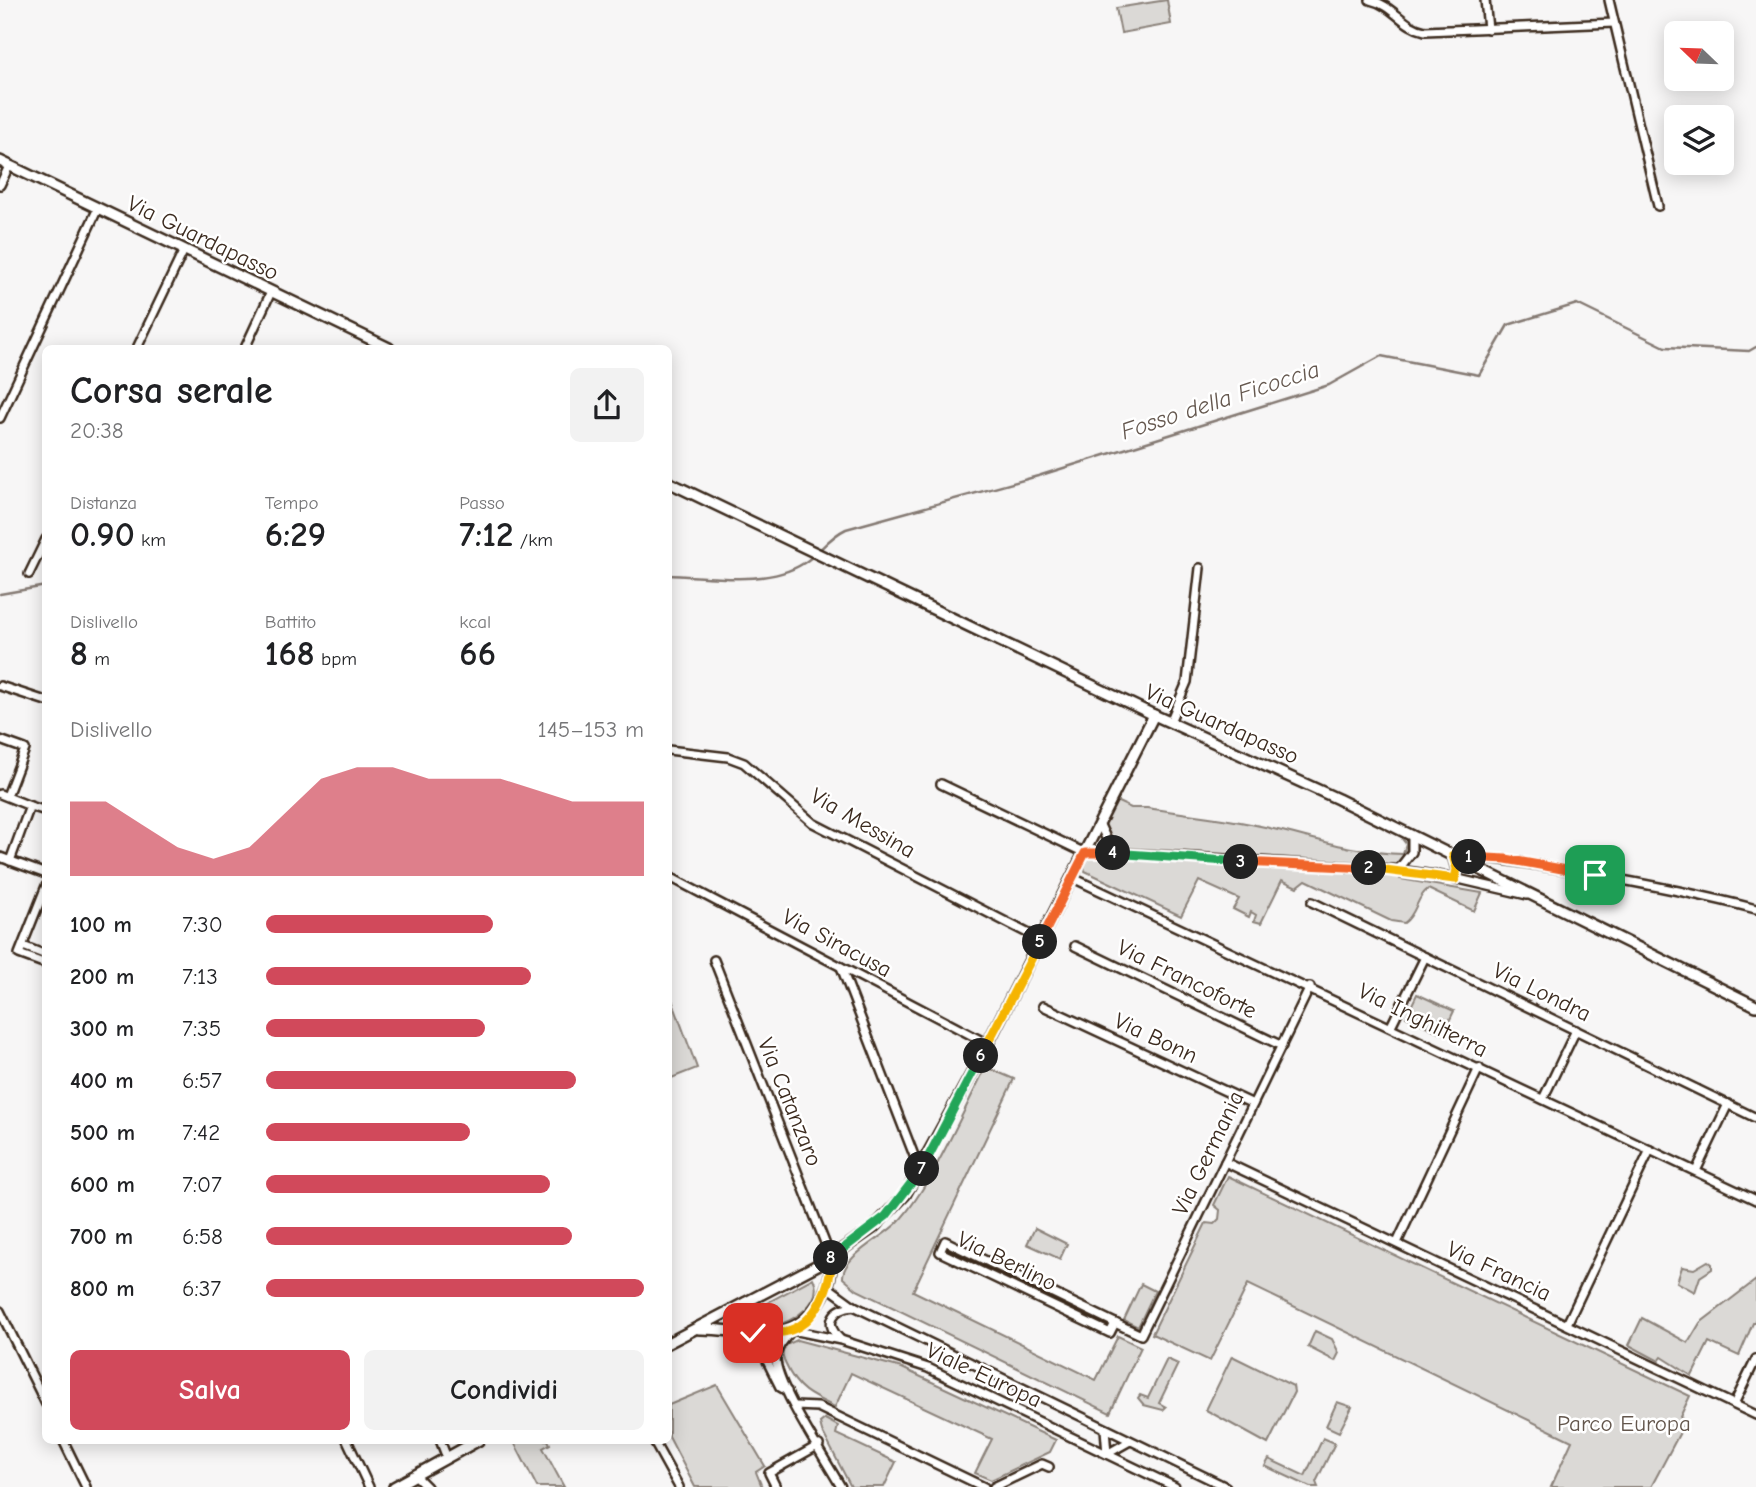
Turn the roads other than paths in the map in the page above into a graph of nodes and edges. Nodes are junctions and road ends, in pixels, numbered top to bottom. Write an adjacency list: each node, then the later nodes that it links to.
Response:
1 (1370, 0): 5 (street)
2 (1485, 0): 5 (street)
3 (1609, 0): 4 (street)
4 (1614, 23): 5 (street); 8 (street)
5 (1488, 29)
6 (5, 163): 7 (street); 9 (street, Via Guardapasso)
7 (0, 185)
8 (1658, 206)
9 (98, 208): 10 (street, Via Guardapasso); 15 (street)
10 (184, 250): 11 (street, Via Guardapasso); 12 (street)
11 (271, 292): 13 (street); 14 (street, Via Guardapasso)
12 (138, 345)
13 (246, 345)
14 (383, 345)
15 (0, 418)
16 (672, 484): 22 (street, Via Guardapasso)
17 (42, 547): 19 (street)
18 (1200, 568): 23 (street)
19 (29, 574)
20 (0, 686): 21 (street)
21 (42, 700)
22 (1154, 715): 23 (street, Via Guardapasso); 30 (street)
23 (1170, 722): 31 (street, Via Guardapasso)
24 (0, 740): 27 (street)
25 (672, 750): 46 (street, Via Messina)
26 (941, 785): 32 (street)
27 (4, 795): 28 (street)
28 (30, 806): 29 (street); 36 (street)
29 (42, 810)
30 (1100, 825): 32 (street); 33 (street)
31 (1412, 835): 34 (street, Via Guardapasso); 37 (street)
32 (1085, 853): 33 (street); 40 (street)
33 (1114, 853): 37 (street)
34 (1454, 856): 41 (street); 42 (street, Via Guardapasso); 45 (street)
35 (0, 857): 36 (street)
36 (10, 861): 38 (street)
37 (1398, 870): 41 (street)
38 (42, 873)
39 (672, 878): 53 (street, Via Siracusa)
40 (1073, 878): 46 (street); 54 (street, Via Inghilterra)
41 (1455, 879): 42 (street)
42 (1529, 896): 56 (street, Via Guardapasso)
43 (42, 897): 48 (street)
44 (1312, 902): 50 (street, Via Londra)
45 (1756, 909)
46 (1041, 940): 59 (street)
47 (1075, 946): 60 (street, Via Francoforte)
48 (21, 950): 49 (street); 52 (street)
49 (42, 954)
50 (1425, 957): 57 (street); 58 (street, Via Londra)
51 (714, 960): 72 (street, Via Catanzaro)
52 (42, 962)
53 (840, 966): 59 (street, Via Siracusa); 69 (street)
54 (1310, 987): 57 (street, Via Inghilterra); 60 (street, Via Germania)
55 (1043, 1006): 63 (street, Via Bonn)
56 (1756, 1006)
57 (1391, 1026): 61 (street, Via Inghilterra)
58 (1576, 1030): 62 (street); 64 (street, Via Londra)
59 (988, 1044): 69 (street)
60 (1282, 1046): 63 (street, Via Germania)
61 (1479, 1068): 62 (street, Via Inghilterra); 71 (street)
62 (1543, 1098): 66 (street, Via Inghilterra)
63 (1253, 1104): 67 (street, Via Germania)
64 (1728, 1104): 65 (street, Via Londra); 68 (street)
65 (1756, 1118)
66 (1650, 1150): 68 (street, Via Inghilterra); 79 (street)
67 (1225, 1162): 71 (street, Via Francia); 83 (street, Via Germania)
68 (1696, 1171): 70 (street, Via Inghilterra)
69 (920, 1172): 72 (street)
70 (1756, 1200)
71 (1397, 1243): 79 (street, Via Francia)
72 (831, 1258): 73 (street); 74 (street)
73 (812, 1269): 74 (street); 75 (street)
74 (828, 1287): 76 (street, Viale Europa); 81 (street)
75 (745, 1303): 80 (street); 82 (street)
76 (854, 1306): 84 (street); 92 (street, Viale Europa)
77 (0, 1311): 88 (street)
78 (1115, 1323): 78 (street, Via Berlino); 83 (street, Via Berlino)
79 (1567, 1324): 89 (street, Via Francia)
80 (695, 1329): 82 (street); 85 (street)
81 (792, 1330): 82 (street); 84 (street, Viale Europa); 87 (street)
82 (753, 1333): 87 (street)
83 (1141, 1335)
84 (841, 1340): 100 (street, Viale Europa)
85 (672, 1341)
86 (1756, 1359): 89 (street)
87 (788, 1391): 90 (street)
88 (42, 1396)
89 (1734, 1404): 91 (street, Via Francia)
90 (795, 1406): 99 (street); 111 (street)
91 (1756, 1415)
92 (1105, 1429): 93 (street, Viale Europa); 100 (street)
93 (1130, 1441): 100 (street); 114 (street, Viale Europa)
94 (65, 1444): 104 (street)
95 (349, 1444): 105 (street)
96 (442, 1444): 101 (street)
97 (471, 1444): 101 (street)
98 (655, 1444): 108 (street)
99 (819, 1445): 109 (street); 110 (street)
100 (1107, 1454): 113 (street, Viale Europa)
101 (447, 1458): 103 (street)
102 (1049, 1467): 112 (street)
103 (416, 1476): 106 (street); 107 (street)
104 (86, 1487)
105 (369, 1487)
106 (394, 1487)
107 (427, 1487)
108 (679, 1487)
109 (776, 1487)
110 (841, 1487)
111 (984, 1487)
112 (994, 1487)
113 (1175, 1487)
114 (1226, 1487)

